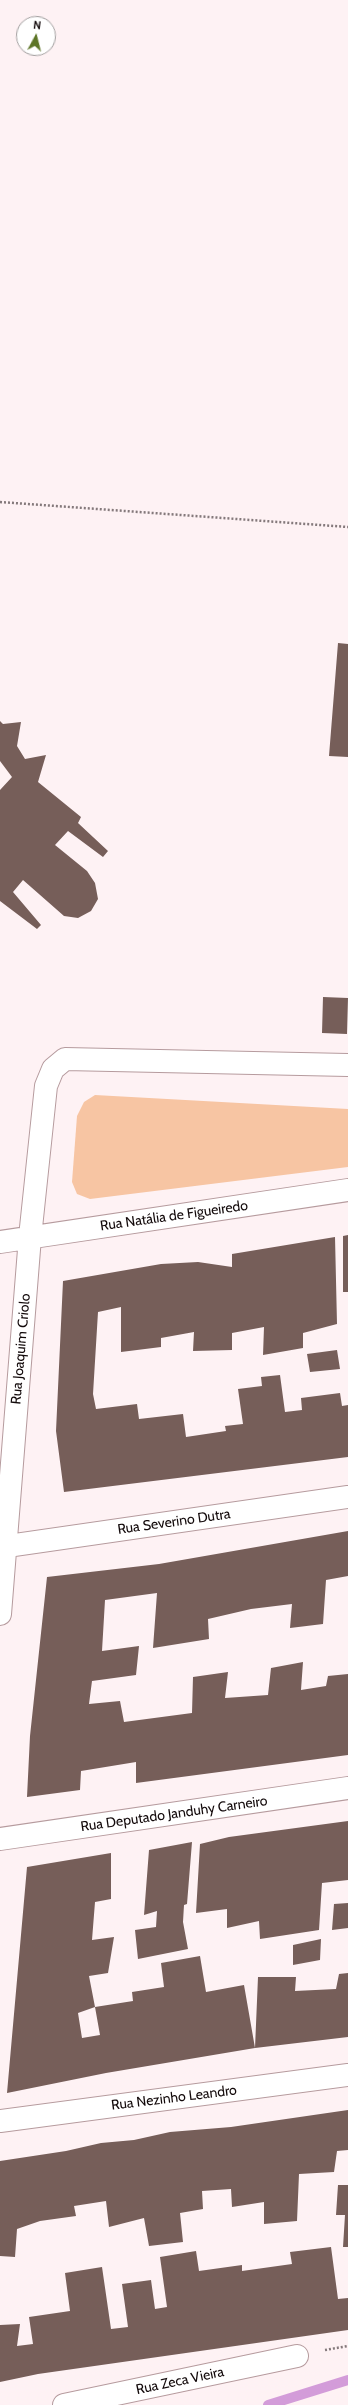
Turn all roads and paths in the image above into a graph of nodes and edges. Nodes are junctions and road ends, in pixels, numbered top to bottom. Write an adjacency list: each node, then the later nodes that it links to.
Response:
1 (0, 502): 2 (path)
2 (348, 526)
3 (348, 1065): 5 (street, Rua Joaquim Criolo)
4 (348, 1190): 5 (street, Rua Natália de Figueiredo)
5 (30, 1237): 6 (street, Rua Natália de Figueiredo); 8 (street, Rua Joaquim Criolo)
6 (0, 1242)
7 (348, 1497): 8 (street, Rua Severino Dutra)
8 (2, 1547): 9 (street, Rua Joaquim Criolo)
9 (0, 1614)
10 (348, 1788): 11 (street, Rua Deputado Janduhy Carneiro)
11 (0, 1839)
12 (348, 2075): 13 (street, Rua Nezinho Leandro)
13 (0, 2121)
14 (297, 2356): 15 (street, Rua Zeca Vieira)
15 (64, 2405)

